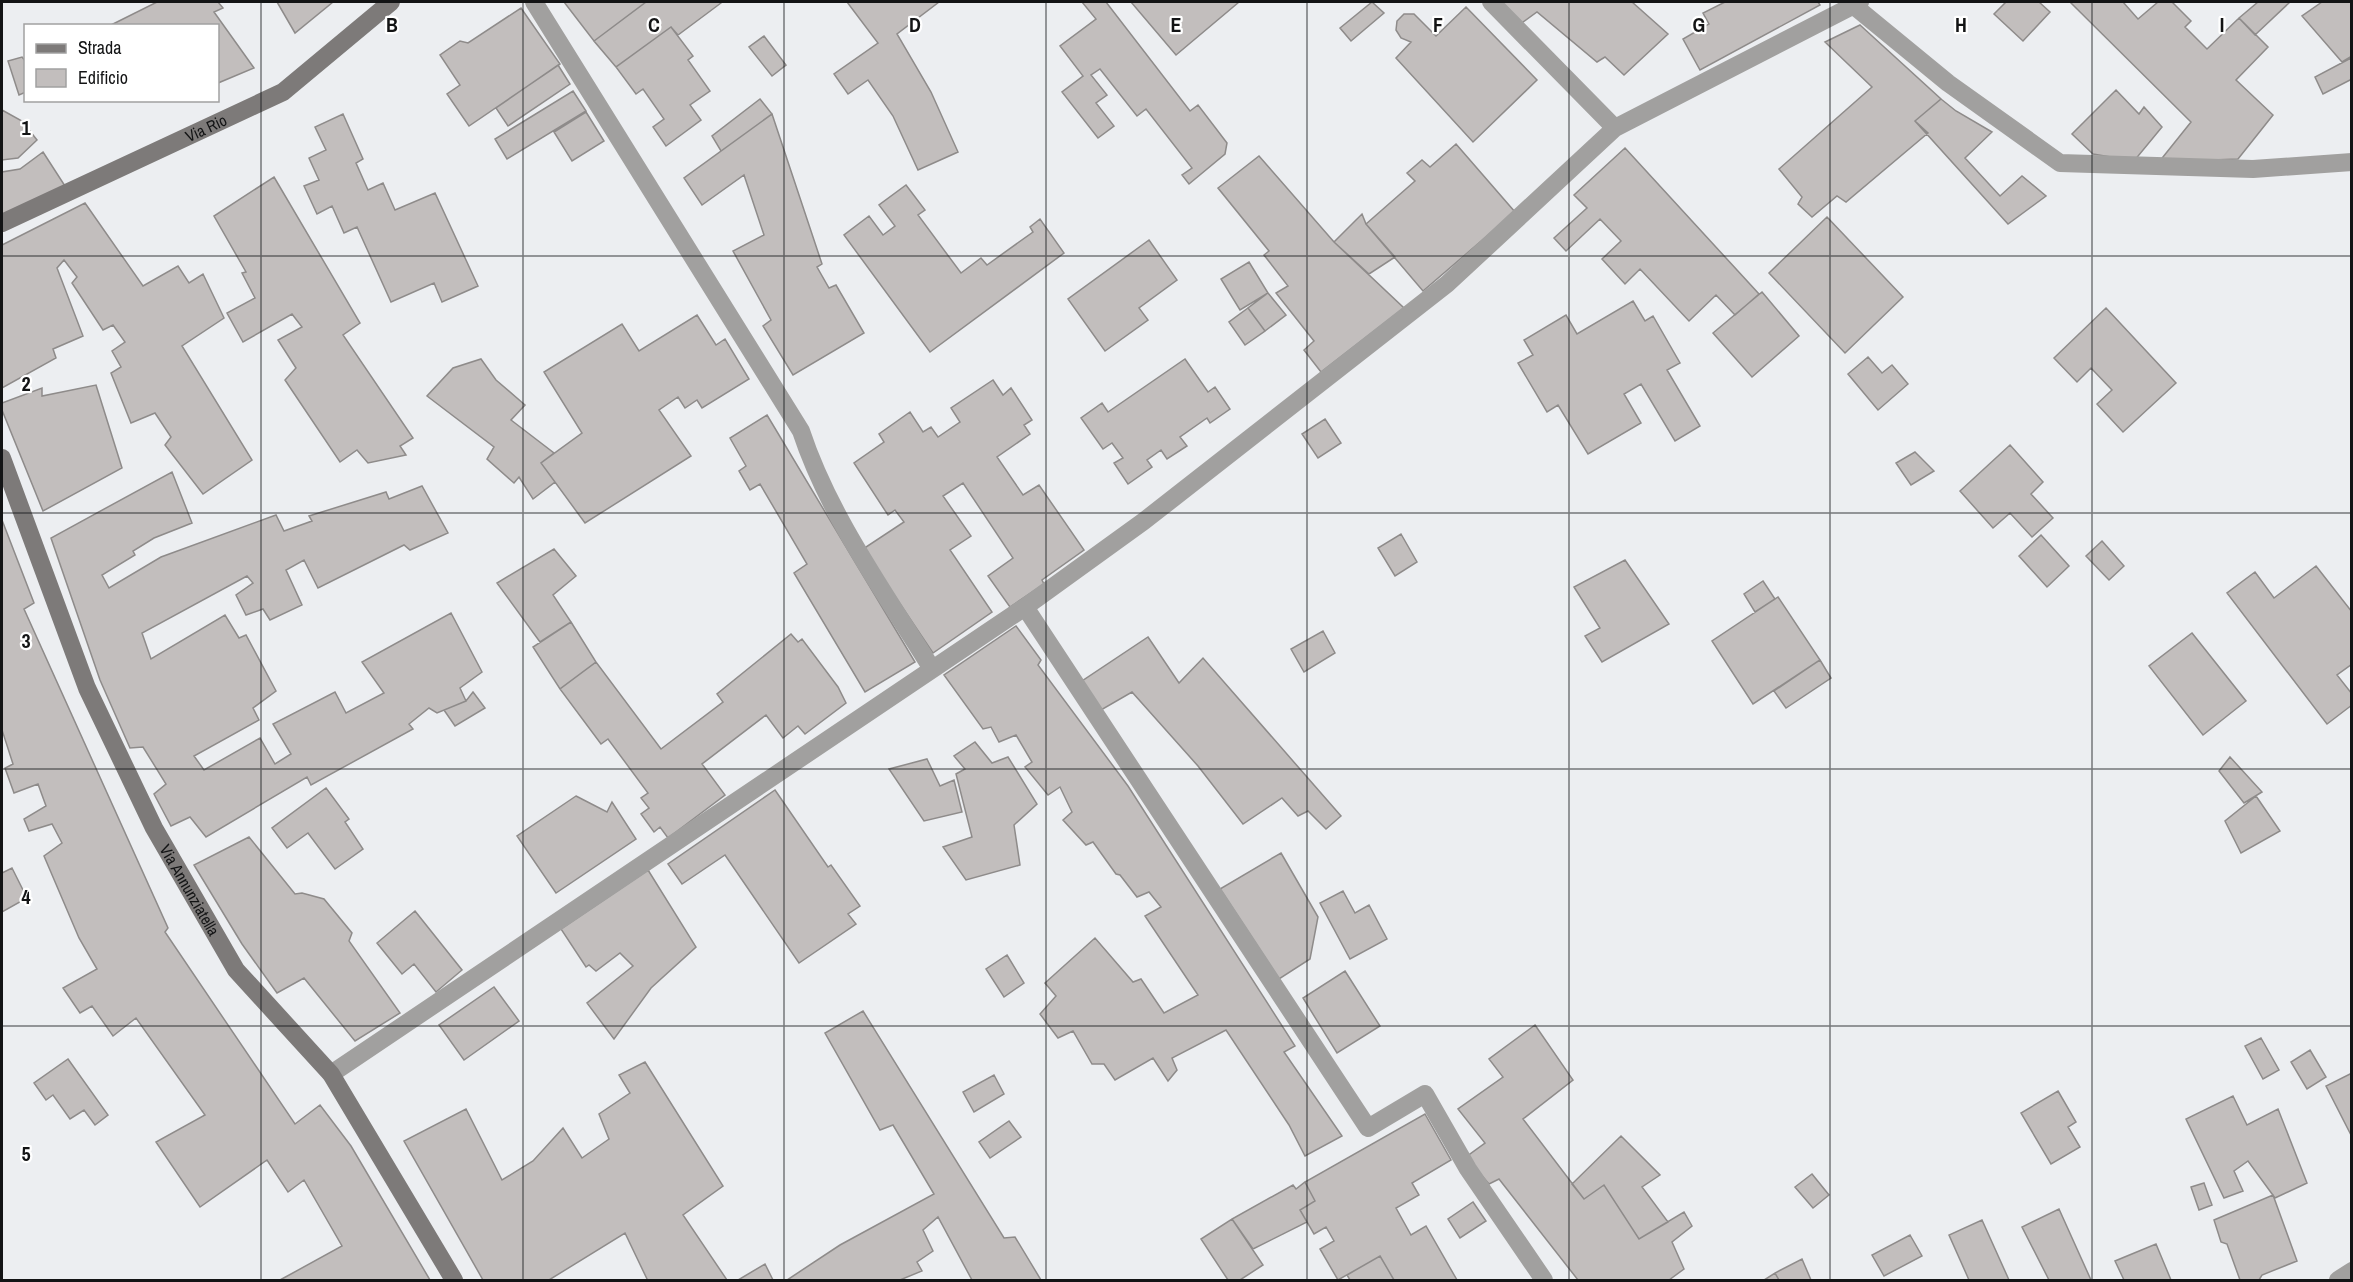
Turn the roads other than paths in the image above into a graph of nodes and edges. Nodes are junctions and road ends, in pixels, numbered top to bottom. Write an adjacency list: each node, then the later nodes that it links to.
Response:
1 (392, 2): 7 (street, Via Rio)
2 (534, 2): 10 (street)
3 (1491, 2): 5 (street)
4 (1856, 3): 5 (street); 6 (street)
5 (1616, 128): 9 (street)
6 (2352, 162)
7 (2, 223)
8 (2, 458): 11 (street, Via Annunziatella)
9 (1025, 607): 10 (street); 14 (street)
10 (932, 669): 11 (street)
11 (331, 1074): 13 (street, Via Annunziatella)
12 (2352, 1271): 15 (street)
13 (454, 1281)
14 (1544, 1281)
15 (2338, 1281)

